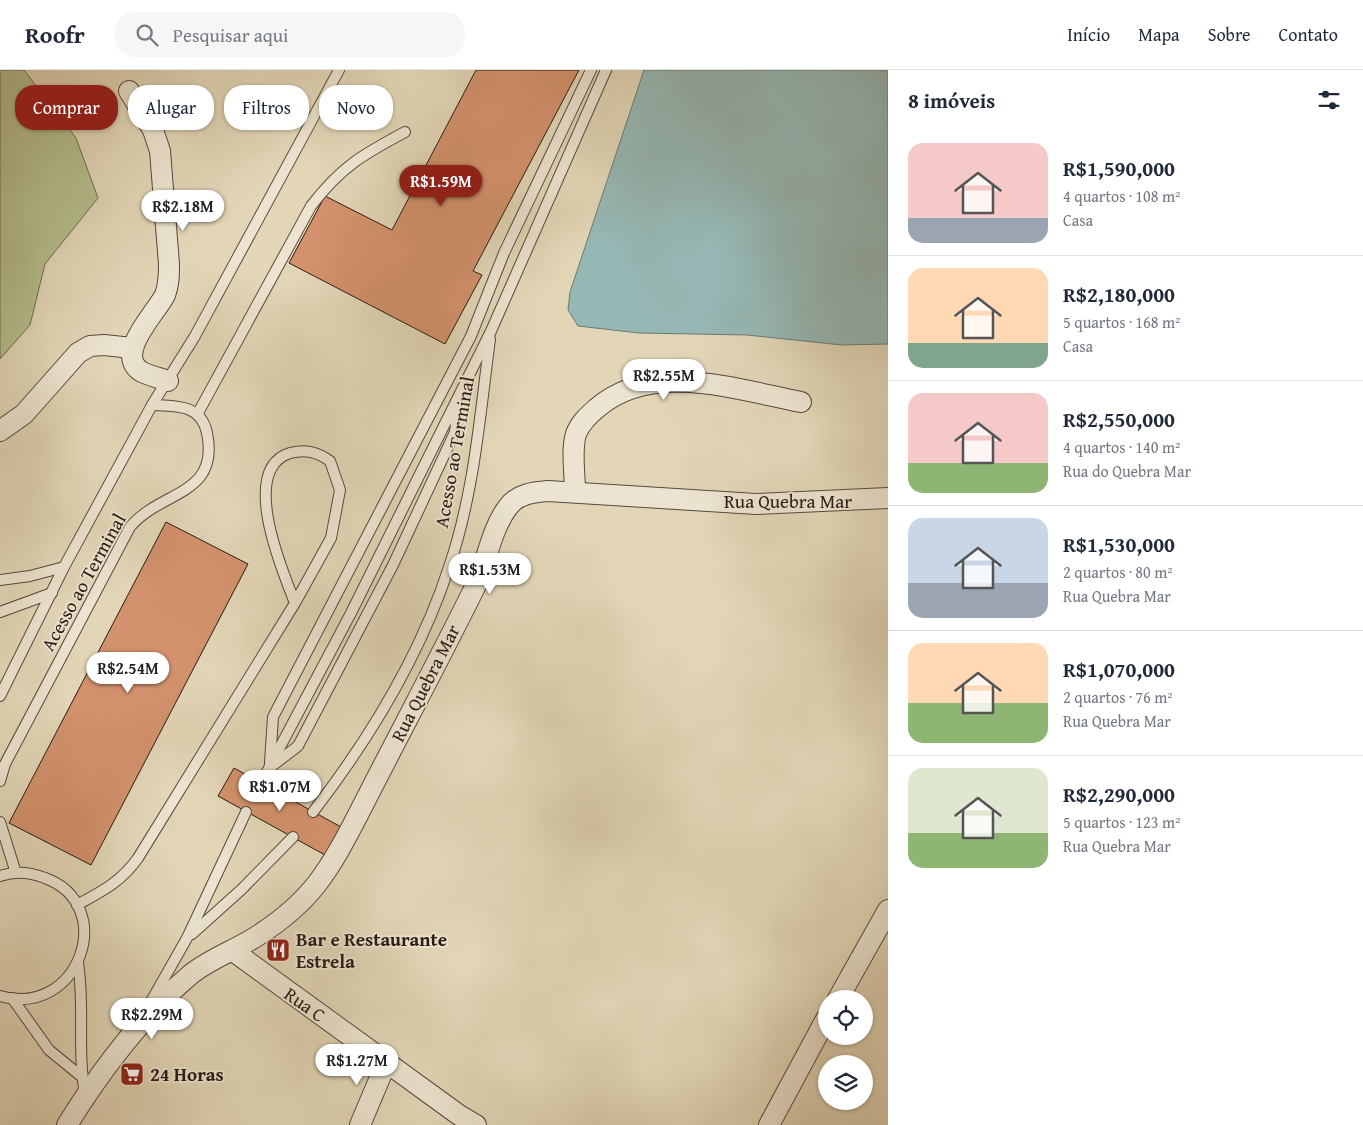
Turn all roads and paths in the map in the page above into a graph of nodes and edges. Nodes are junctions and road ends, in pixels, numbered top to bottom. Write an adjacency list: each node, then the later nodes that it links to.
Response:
1 (339, 70): 8 (lane, Acesso ao Terminal)
2 (590, 70): 22 (lane)
3 (606, 70): 6 (lane, Acesso ao Terminal)
4 (153, 130): 7 (street)
5 (405, 132): 12 (lane)
6 (491, 331): 9 (lane, Acesso ao Terminal); 26 (lane, Acesso ao Terminal)
7 (132, 348): 8 (street); 13 (street)
8 (168, 381): 11 (lane, Acesso ao Terminal)
9 (458, 398): 22 (lane, Acesso ao Terminal); 22 (lane)
10 (801, 402): 14 (street)
11 (152, 405): 12 (lane); 16 (lane, Acesso ao Terminal)
12 (198, 413): 23 (lane, Acesso ao Terminal)
13 (0, 431)
14 (575, 491): 15 (street, Rua Quebra Mar); 34 (street, Rua Quebra Mar)
15 (888, 498)
16 (64, 567): 17 (lane); 18 (lane, Acesso ao Terminal)
17 (0, 580)
18 (52, 593): 20 (lane); 21 (lane, Acesso ao Terminal)
19 (295, 603): 19 (lane); 31 (lane)
20 (0, 612)
21 (0, 696)
22 (270, 768): 24 (lane, Acesso ao Terminal)
23 (0, 781)
24 (262, 783)
25 (246, 812): 33 (lane)
26 (313, 812)
27 (0, 822): 29 (lane)
28 (293, 837): 33 (lane)
29 (16, 873): 30 (lane); 31 (lane)
30 (0, 876)
31 (76, 905): 35 (lane)
32 (888, 910): 36 (street)
33 (187, 938): 40 (lane)
34 (233, 951): 40 (street, Rua Quebra Mar); 41 (street, Rua C)
35 (78, 963): 38 (lane); 42 (lane)
36 (843, 990)
37 (0, 996): 38 (lane)
38 (12, 998): 42 (lane)
39 (818, 1034): 46 (street)
40 (131, 1037): 42 (street, Rua Quebra Mar)
41 (386, 1061): 43 (street, Rua C); 45 (street)
42 (84, 1086): 44 (street, Rua Quebra Mar)
43 (464, 1122)
44 (67, 1125)
45 (360, 1125)
46 (769, 1125)

